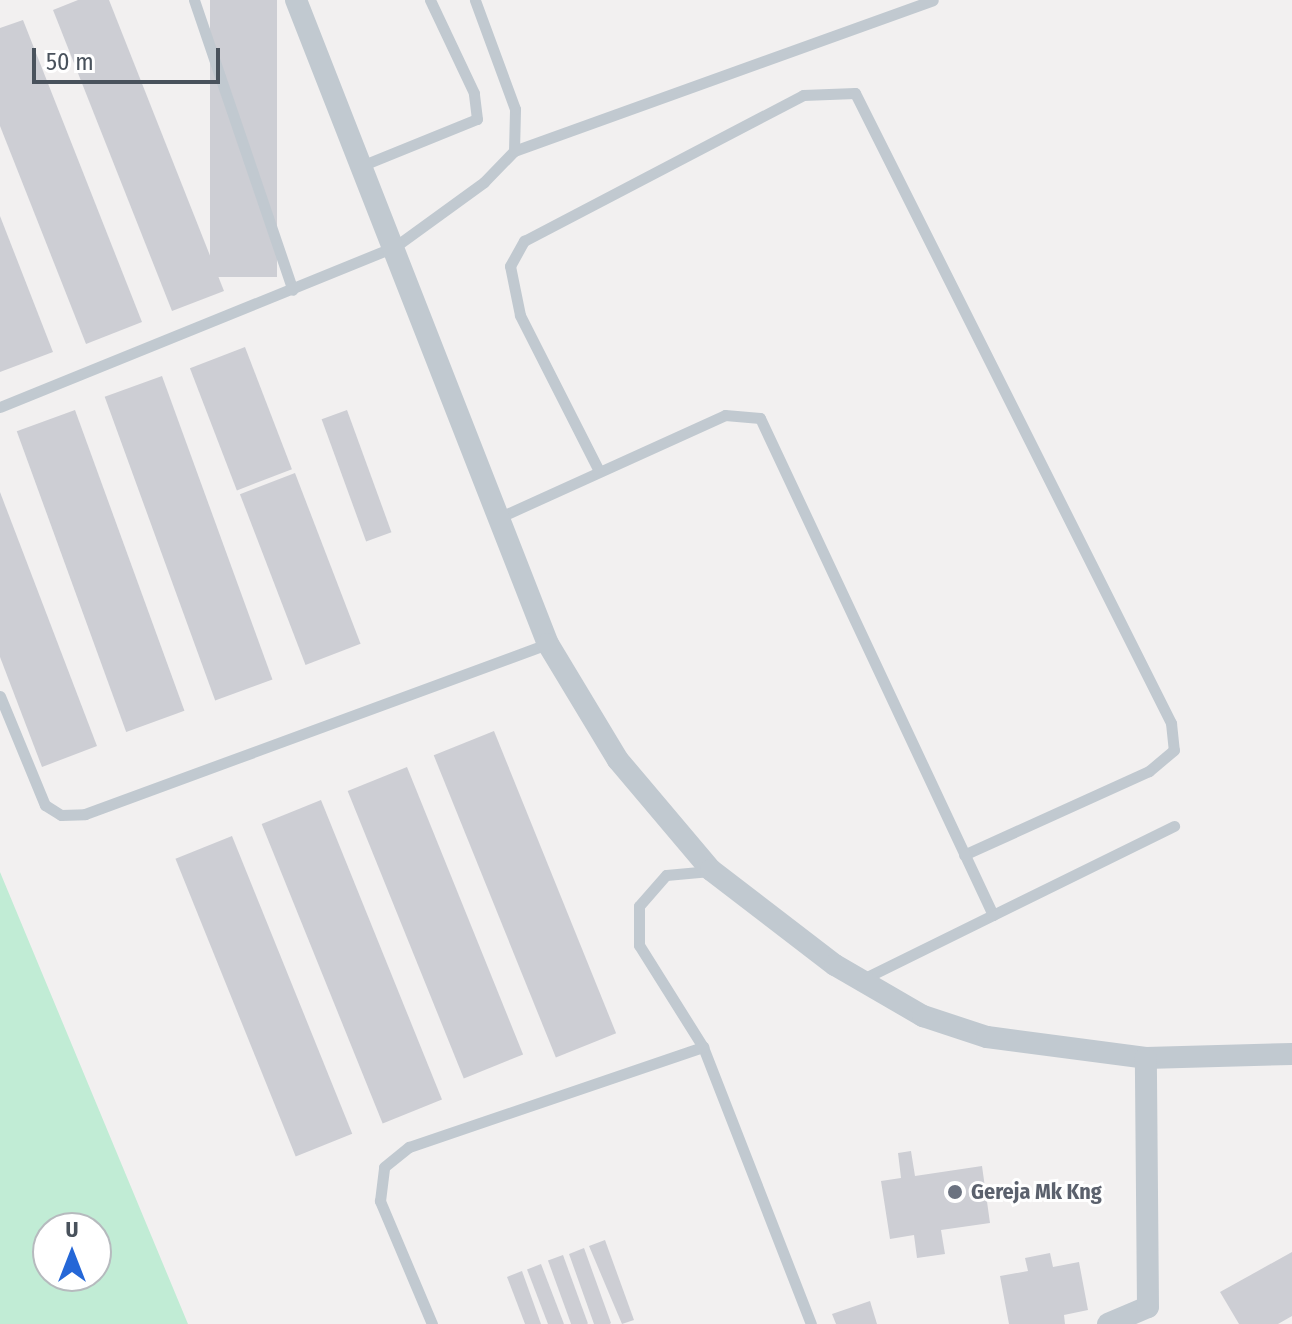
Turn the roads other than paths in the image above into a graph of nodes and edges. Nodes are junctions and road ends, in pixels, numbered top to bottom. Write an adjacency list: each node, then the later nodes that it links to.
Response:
1 (194, 0): 9 (lane)
2 (296, 0): 7 (street)
3 (430, 0): 7 (lane)
4 (475, 0): 6 (lane)
5 (933, 0): 6 (lane)
6 (514, 151): 8 (lane)
7 (361, 166): 8 (street)
8 (396, 246): 9 (lane); 12 (street)
9 (293, 290): 10 (lane)
10 (0, 407)
11 (599, 471): 12 (lane); 16 (lane); 16 (lane)
12 (498, 518): 13 (street)
13 (548, 644): 14 (lane); 17 (street)
14 (0, 696)
15 (1174, 826): 18 (lane)
16 (964, 855): 18 (lane)
17 (711, 870): 19 (street); 20 (lane)
18 (993, 915): 19 (lane)
19 (860, 980): 22 (street)
20 (703, 1047): 24 (lane); 25 (lane)
21 (1292, 1054): 22 (street)
22 (1146, 1058): 23 (street)
23 (1151, 1316): 26 (street)
24 (432, 1324)
25 (811, 1324)
26 (1108, 1324)

